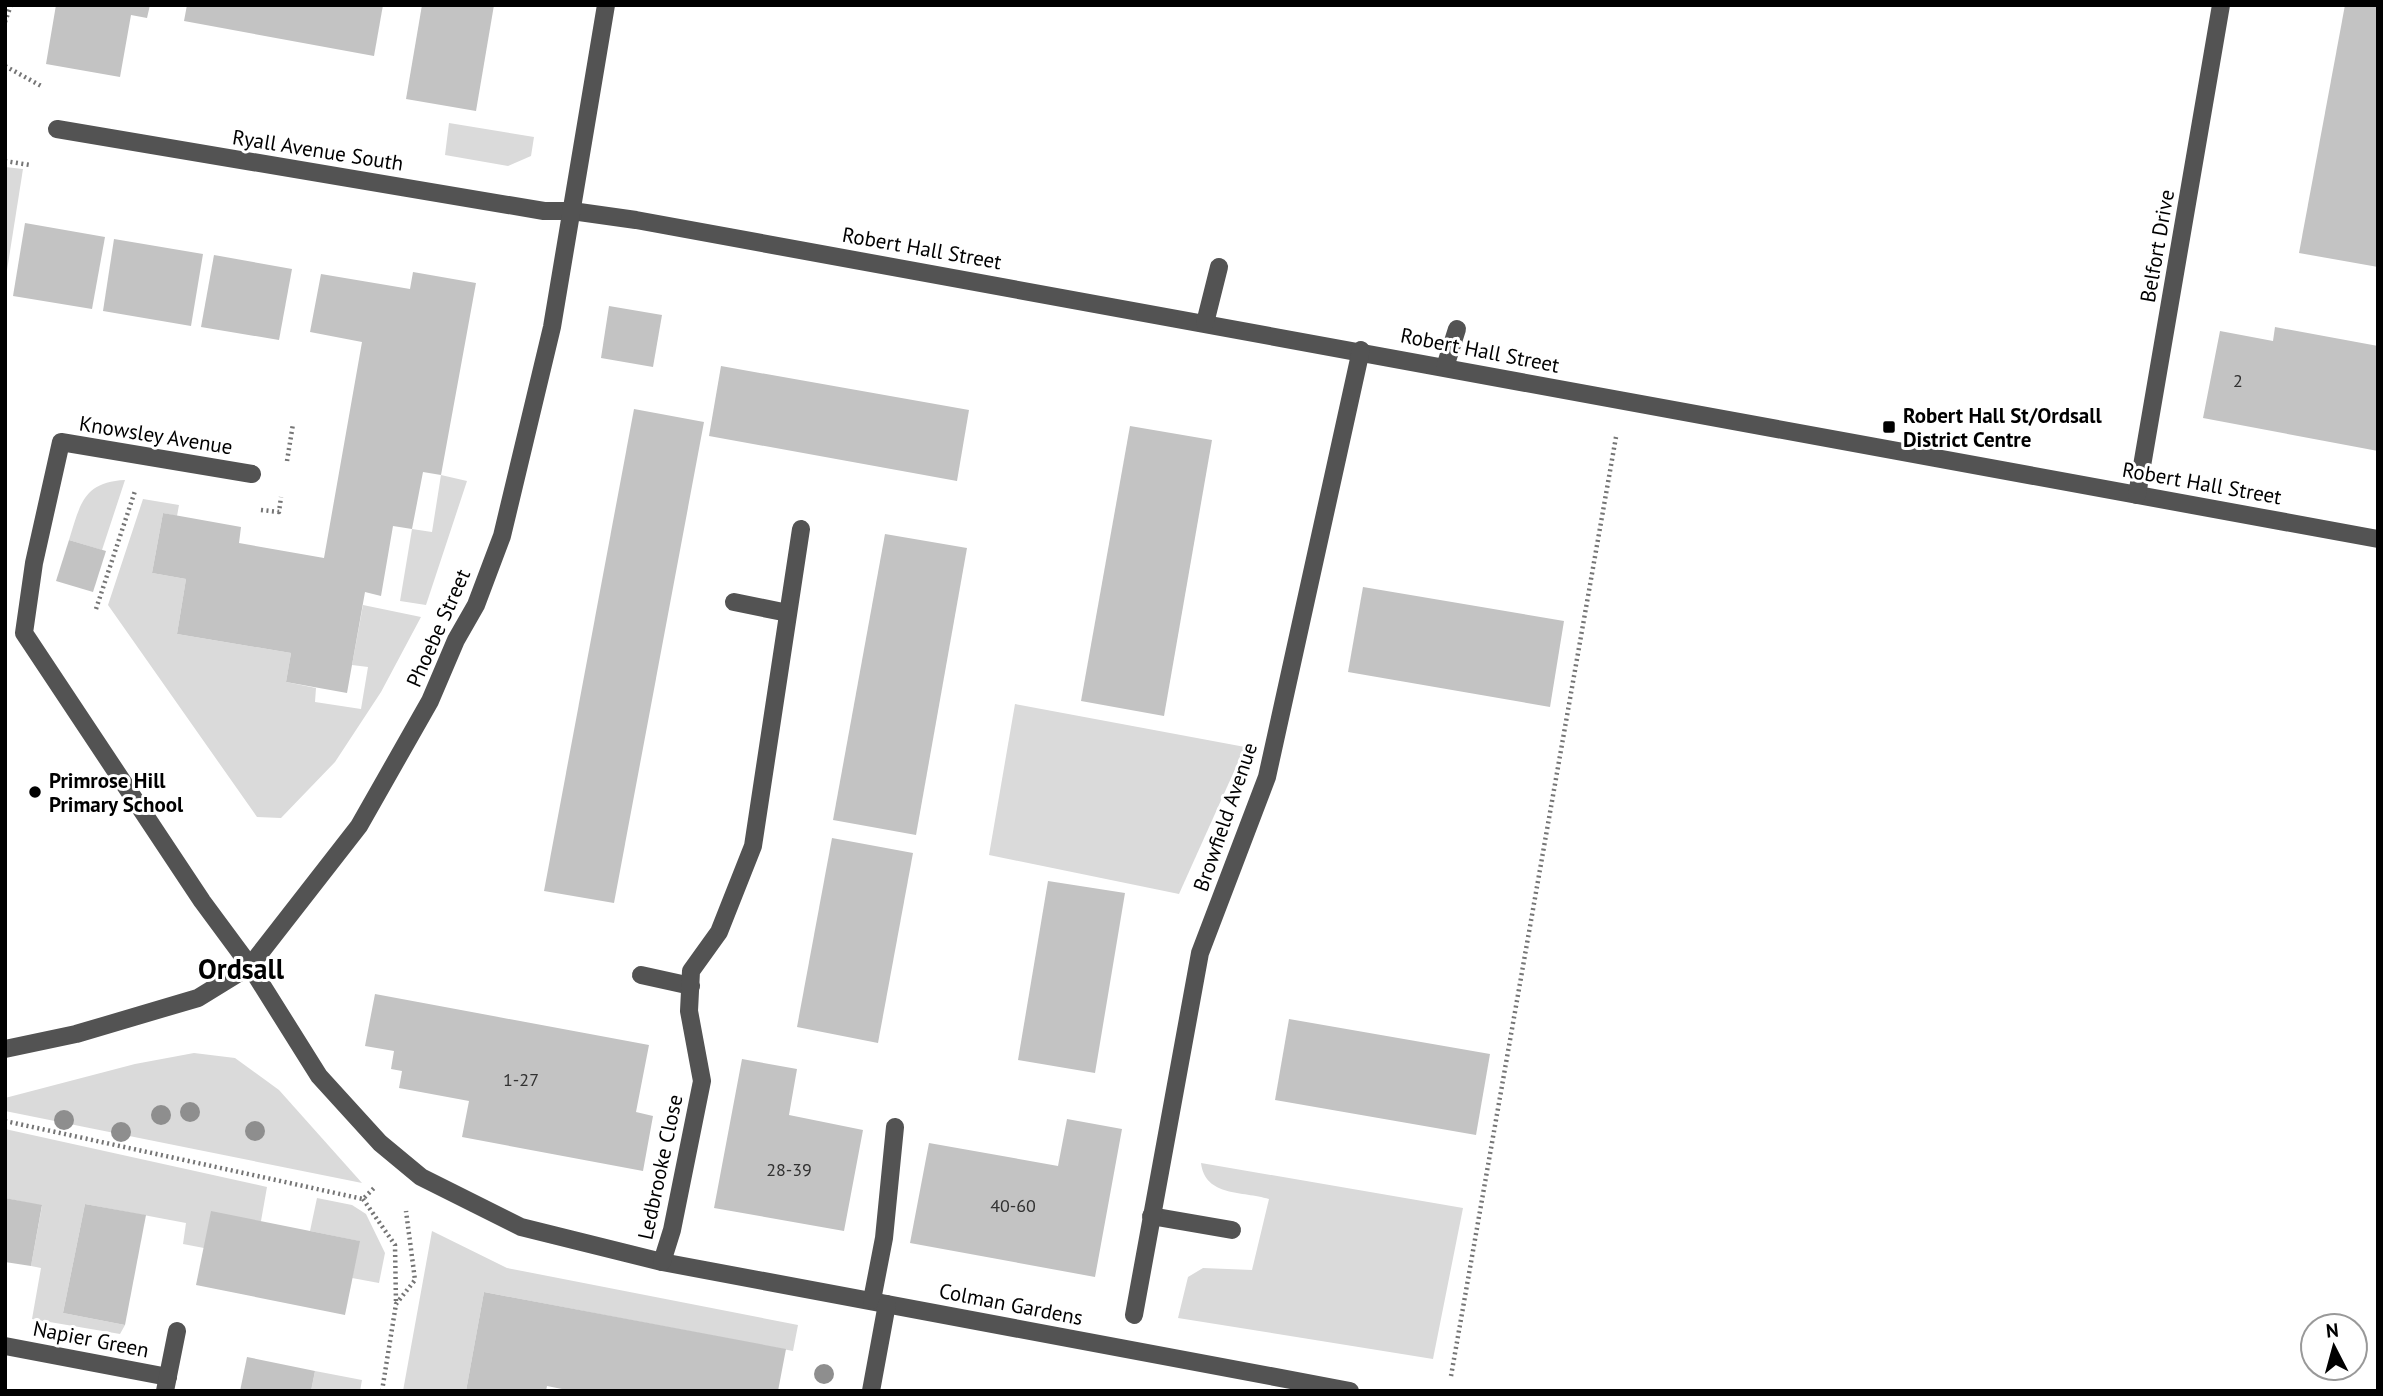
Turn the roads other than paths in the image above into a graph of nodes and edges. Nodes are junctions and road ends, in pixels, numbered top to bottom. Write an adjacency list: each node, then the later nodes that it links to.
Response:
1 (606, 5): 4 (street, Phoebe Street)
2 (2221, 5): 11 (street, Belfort Drive)
3 (57, 130): 4 (street, Ryall Avenue South)
4 (572, 211): 6 (street, Robert Hall Street); 16 (street, Phoebe Street)
5 (1219, 267): 6 (street)
6 (1205, 323): 8 (street, Robert Hall Street)
7 (1457, 329): 9 (street)
8 (1361, 350): 9 (street, Robert Hall Street); 21 (street, Browfield Avenue)
9 (1445, 367): 11 (street, Robert Hall Street)
10 (252, 474): 16 (street, Knowsley Avenue)
11 (2137, 495): 13 (street, Robert Hall Street)
12 (802, 528): 15 (street, Ledbrooke Close)
13 (2378, 539)
14 (734, 602): 15 (street)
15 (788, 613): 18 (street, Ledbrooke Close)
16 (250, 966): 19 (street, Phoebe Street); 23 (street, Ledbrooke Close)
17 (641, 975): 18 (street)
18 (691, 986): 23 (street, Ledbrooke Close)
19 (5, 1049)
20 (895, 1127): 24 (street)
21 (1151, 1216): 22 (street); 25 (street, Browfield Avenue)
22 (1232, 1230)
23 (662, 1262): 24 (street, Colman Gardens)
24 (879, 1302): 29 (street, Colman Gardens); 30 (street)
25 (1134, 1315)
26 (177, 1331): 28 (street, Napier Green)
27 (5, 1346): 28 (street, Napier Green)
28 (167, 1384)
29 (1341, 1390)
30 (871, 1391)

